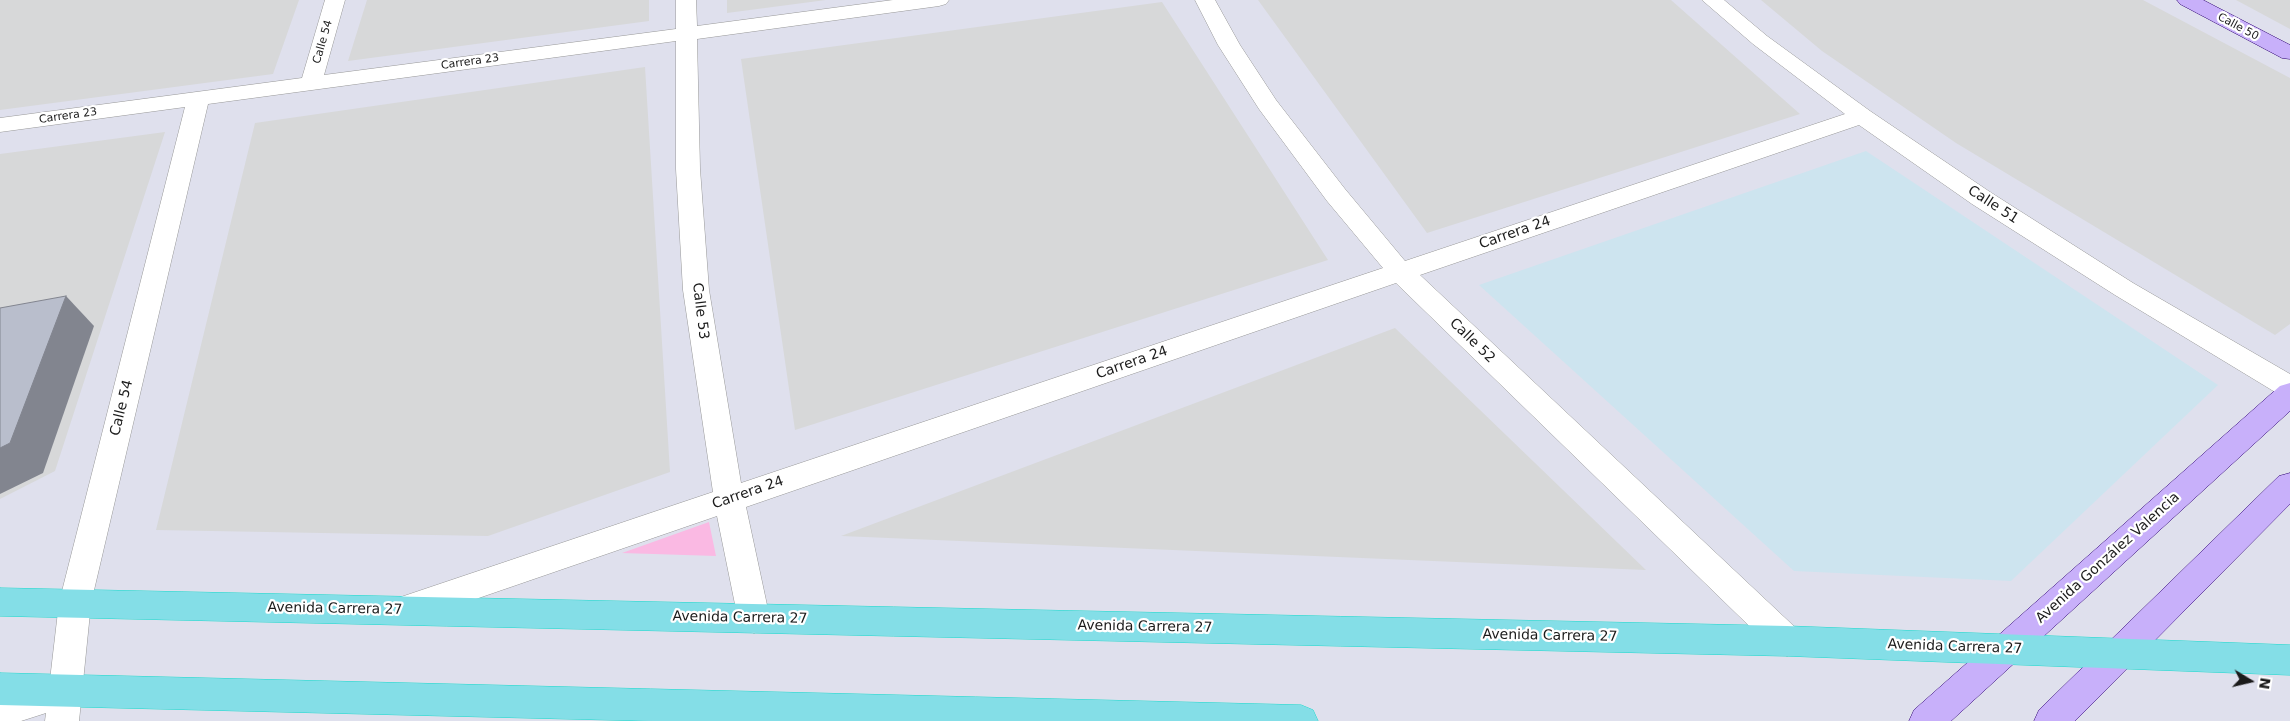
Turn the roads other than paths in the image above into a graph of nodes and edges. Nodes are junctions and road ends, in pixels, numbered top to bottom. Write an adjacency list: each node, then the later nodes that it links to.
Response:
1 (334, 0): 9 (street, Calle 54)
2 (686, 0): 7 (street, Calle 53)
3 (939, 0): 7 (street, Carrera 23)
4 (1205, 0): 13 (street, Calle 52)
5 (1712, 0): 11 (street, Calle 51)
6 (2187, 0): 8 (street, Calle 50)
7 (686, 34): 9 (street, Carrera 23); 17 (street, Calle 53)
8 (2290, 53)
9 (310, 84): 10 (street, Carrera 23)
10 (198, 99): 12 (street, Carrera 23); 19 (street, Calle 54)
11 (1862, 116): 13 (street, Carrera 24); 14 (street, Calle 51)
12 (0, 125)
13 (1400, 272): 17 (street, Carrera 24); 22 (street, Calle 52)
14 (2290, 386)
15 (2290, 394): 23 (street, Avenida González Valencia)
16 (2290, 485): 24 (street)
17 (729, 500): 20 (street, Carrera 24); 21 (street, Calle 53)
18 (0, 602): 19 (highway, Avenida Carrera 27)
19 (75, 603): 20 (highway, Avenida Carrera 27); 27 (street, Calle 54)
20 (402, 610): 21 (highway, Avenida Carrera 27)
21 (754, 618): 22 (highway, Avenida Carrera 27)
22 (1788, 641): 23 (highway, Avenida Carrera 27)
23 (2006, 649): 24 (highway, Avenida Carrera 27); 31 (street, Avenida González Valencia)
24 (2122, 654): 25 (highway, Avenida Carrera 27); 32 (street)
25 (2290, 660)
26 (0, 689): 27 (highway)
27 (63, 706): 28 (street); 29 (highway)
28 (0, 712)
29 (1078, 718): 30 (highway)
30 (1301, 721)
31 (1926, 721)
32 (2051, 721)

